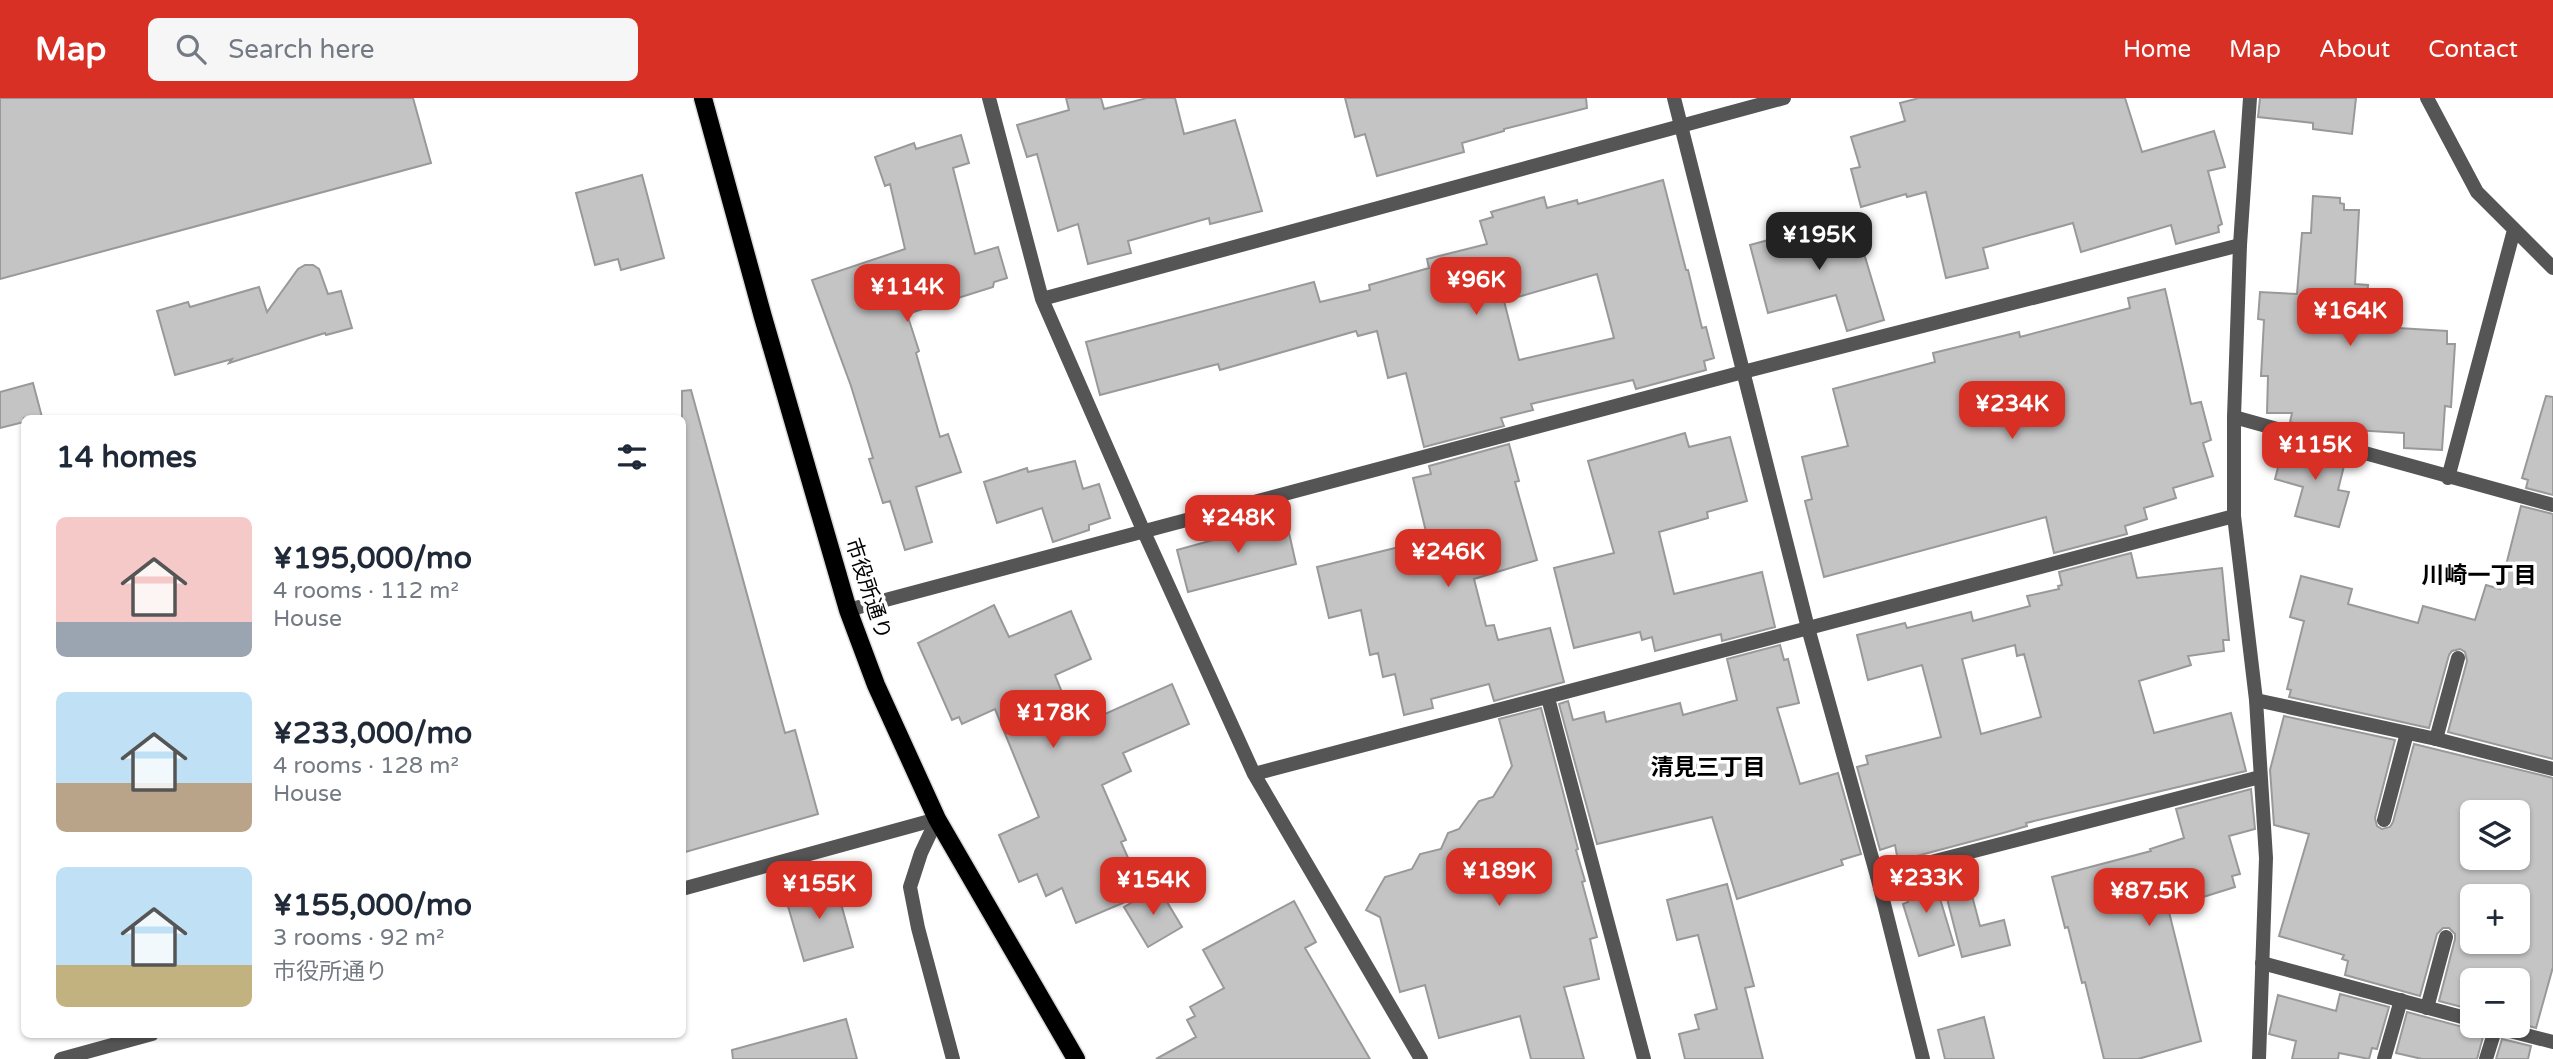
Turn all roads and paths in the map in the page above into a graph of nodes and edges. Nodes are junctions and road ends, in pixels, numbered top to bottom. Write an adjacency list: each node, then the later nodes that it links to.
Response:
1 (704, 98): 18 (main road, 市役所通り)
2 (989, 98): 11 (street)
3 (1674, 98): 7 (street)
4 (1784, 98): 7 (street)
5 (2250, 98): 9 (street)
6 (2427, 98): 8 (street)
7 (1681, 127): 11 (street); 12 (street)
8 (2514, 230): 10 (street); 14 (street)
9 (2240, 245): 12 (street); 13 (street)
10 (2553, 268)
11 (1042, 299): 17 (street)
12 (1743, 372): 17 (street); 19 (street)
13 (2234, 417): 14 (street); 16 (street)
14 (2448, 478): 15 (street)
15 (2553, 505)
16 (2234, 516): 19 (street); 22 (street)
17 (1144, 532): 18 (street); 26 (street)
18 (848, 610): 28 (main road, 市役所通り)
19 (1808, 628): 21 (street); 30 (street)
20 (2458, 658): 24 (street)
21 (1548, 698): 26 (street); 45 (street)
22 (2256, 700): 23 (street); 27 (street)
23 (2407, 733): 24 (street); 29 (street)
24 (2435, 739): 25 (street)
25 (2553, 769)
26 (1254, 774): 44 (street)
27 (2260, 777): 30 (street); 33 (street)
28 (937, 819): 31 (street); 42 (street); 43 (main road, 市役所通り)
29 (2384, 820)
30 (1877, 876): 46 (street)
31 (686, 888)
32 (2446, 937): 35 (street)
33 (2262, 963): 34 (street); 47 (street)
34 (2401, 1000): 35 (street); 48 (street)
35 (2427, 1008): 36 (street)
36 (2460, 1017)
37 (2530, 1036): 40 (street)
38 (137, 1038): 41 (street)
39 (2490, 1038): 49 (street)
40 (2553, 1042)
41 (61, 1059)
42 (953, 1059)
43 (1076, 1059)
44 (1421, 1059)
45 (1644, 1059)
46 (1923, 1059)
47 (2259, 1059)
48 (2384, 1059)
49 (2486, 1059)

